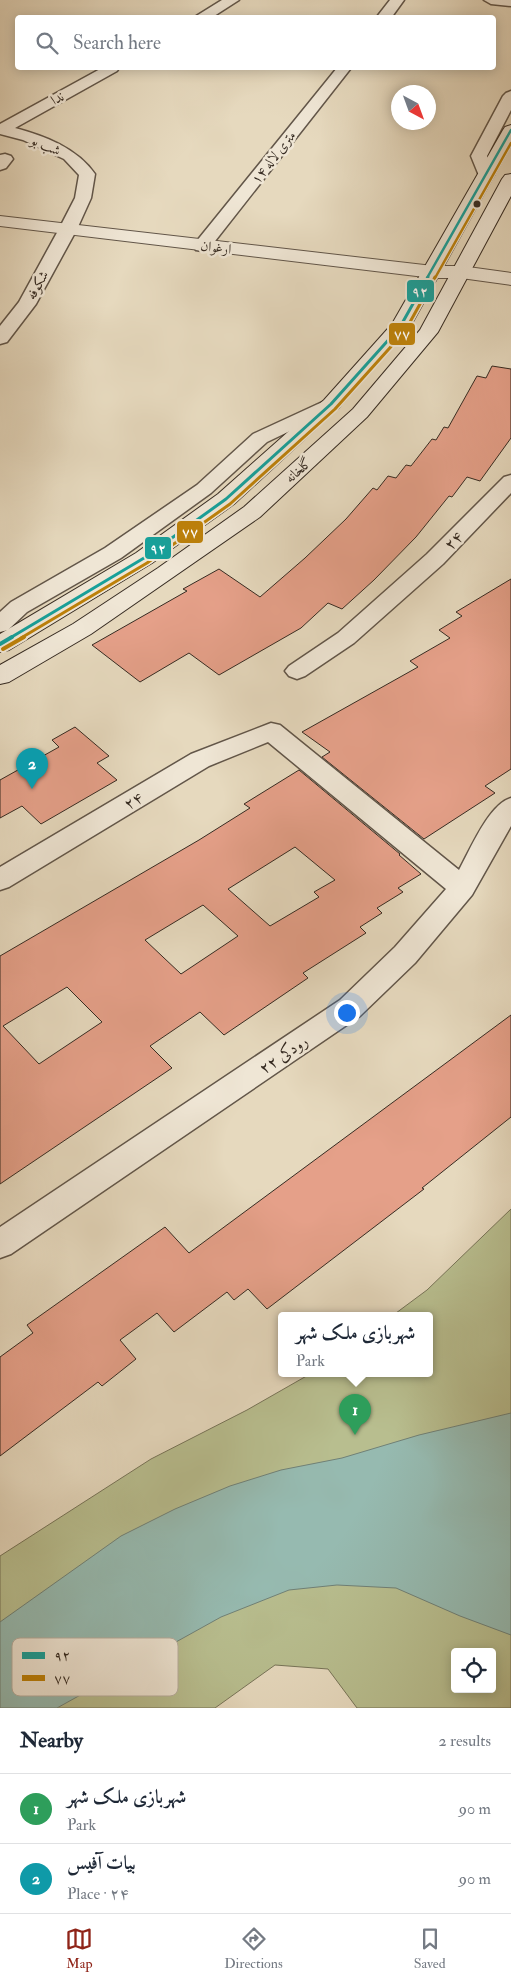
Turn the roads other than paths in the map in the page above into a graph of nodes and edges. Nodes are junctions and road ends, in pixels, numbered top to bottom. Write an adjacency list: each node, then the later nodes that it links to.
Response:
1 (232, 0): 5 (street)
2 (397, 0): 6 (street)
3 (491, 0): 4 (street)
4 (511, 2)
5 (205, 15)
6 (386, 15)
7 (108, 70): 10 (street, ندا)
8 (342, 70): 16 (street, ۱۴ متری لاله)
9 (511, 96): 12 (street)
10 (1, 129): 15 (street, شب بو)
11 (511, 130): 12 (main road, گلخانه)
12 (486, 175): 17 (main road, گلخانه)
13 (511, 179): 18 (main road, گلخانه)
14 (0, 221): 15 (main road, ارغوان)
15 (68, 229): 16 (main road, ارغوان); 21 (street, شکوفه)
16 (202, 246): 17 (main road, ارغوان)
17 (432, 272): 18 (main road, ارغوان); 22 (main road, گلخانه)
18 (460, 275): 19 (main road); 20 (main road); 27 (main road, گلخانه)
19 (511, 279)
20 (511, 286)
21 (0, 338)
22 (331, 404): 24 (street); 25 (main road, گلخانه)
23 (511, 481): 26 (street, ۲۴)
24 (0, 625)
25 (0, 644)
26 (297, 671)
27 (0, 676)
28 (506, 822): 30 (street, رودکی ۲۲)
29 (0, 880): 30 (street, ۲۴)
30 (463, 888): 31 (street, رودکی ۲۲)
31 (0, 1244)

